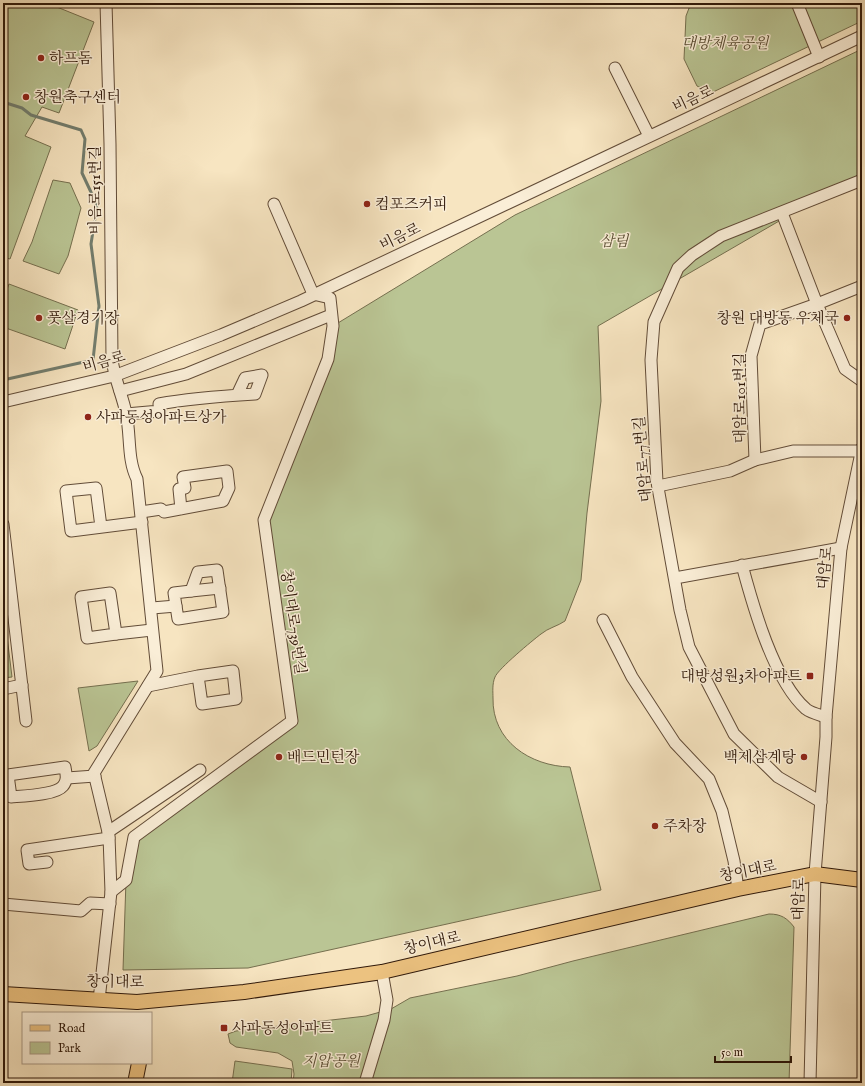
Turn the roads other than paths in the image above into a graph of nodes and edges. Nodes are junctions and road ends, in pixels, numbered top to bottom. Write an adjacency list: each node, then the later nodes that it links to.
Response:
1 (106, 3): 14 (street, 비음로151번길)
2 (797, 3): 4 (street)
3 (862, 36): 4 (street, 비음로)
4 (819, 57): 6 (street, 비음로)
5 (615, 68): 6 (street)
6 (649, 136): 11 (street, 비음로)
7 (862, 180): 9 (street, 대암로77번길)
8 (274, 204): 11 (street)
9 (782, 213): 12 (street); 22 (street, 대암로77번길)
10 (862, 286): 12 (street)
11 (313, 294): 13 (street, 창이대로739번길); 14 (street, 비음로)
12 (817, 304): 15 (street); 21 (street, 대암로101번길)
13 (331, 315): 16 (street); 53 (street, 창이대로739번길)
14 (114, 376): 16 (street, 비음로151번길); 18 (street, 비음로)
15 (862, 382)
16 (120, 391): 19 (street, 비음로151번길)
17 (237, 395): 19 (street)
18 (3, 402)
19 (126, 414): 24 (street, 비음로151번길)
20 (861, 449): 21 (street, 대암로101번길); 28 (street, 대암로)
21 (755, 460): 22 (street, 대암로101번길)
22 (658, 486): 30 (street, 대암로77번길)
23 (182, 509): 23 (street); 24 (street)
24 (142, 517): 26 (street); 34 (street, 비음로151번길)
25 (3, 524): 27 (street)
26 (101, 527): 26 (street)
27 (4, 540): 39 (street)
28 (841, 548): 29 (street); 42 (street, 대암로)
29 (742, 565): 30 (street); 42 (street)
30 (675, 578): 47 (street, 대암로77번길)
31 (220, 588): 32 (street); 32 (street); 33 (street)
32 (191, 591): 33 (street)
33 (176, 606): 34 (street)
34 (152, 608): 36 (street, 비음로151번길)
35 (604, 620): 52 (street)
36 (152, 630): 37 (street); 40 (street, 비음로151번길)
37 (116, 634): 37 (street)
38 (198, 676): 40 (street)
39 (22, 685): 41 (street); 43 (street)
40 (148, 686): 45 (street, 비음로151번길)
41 (3, 689)
42 (826, 717): 47 (street, 대암로)
43 (26, 721)
44 (200, 770): 48 (street)
45 (95, 776): 46 (street); 48 (street)
46 (67, 778): 46 (street)
47 (821, 802): 50 (street, 대암로)
48 (109, 835): 49 (street); 53 (street)
49 (47, 862)
50 (815, 874): 51 (main road, 창이대로); 52 (main road, 창이대로); 63 (street, 대암로)
51 (862, 880)
52 (738, 889): 56 (main road, 창이대로)
53 (111, 892): 55 (street)
54 (3, 904): 55 (street)
55 (110, 904): 58 (street)
56 (382, 972): 59 (main road, 창이대로); 62 (street)
57 (3, 994): 58 (main road, 창이대로)
58 (99, 1000): 59 (main road, 창이대로)
59 (141, 1007)
60 (139, 1064): 61 (main road)
61 (135, 1083)
62 (365, 1083)
63 (810, 1083)

